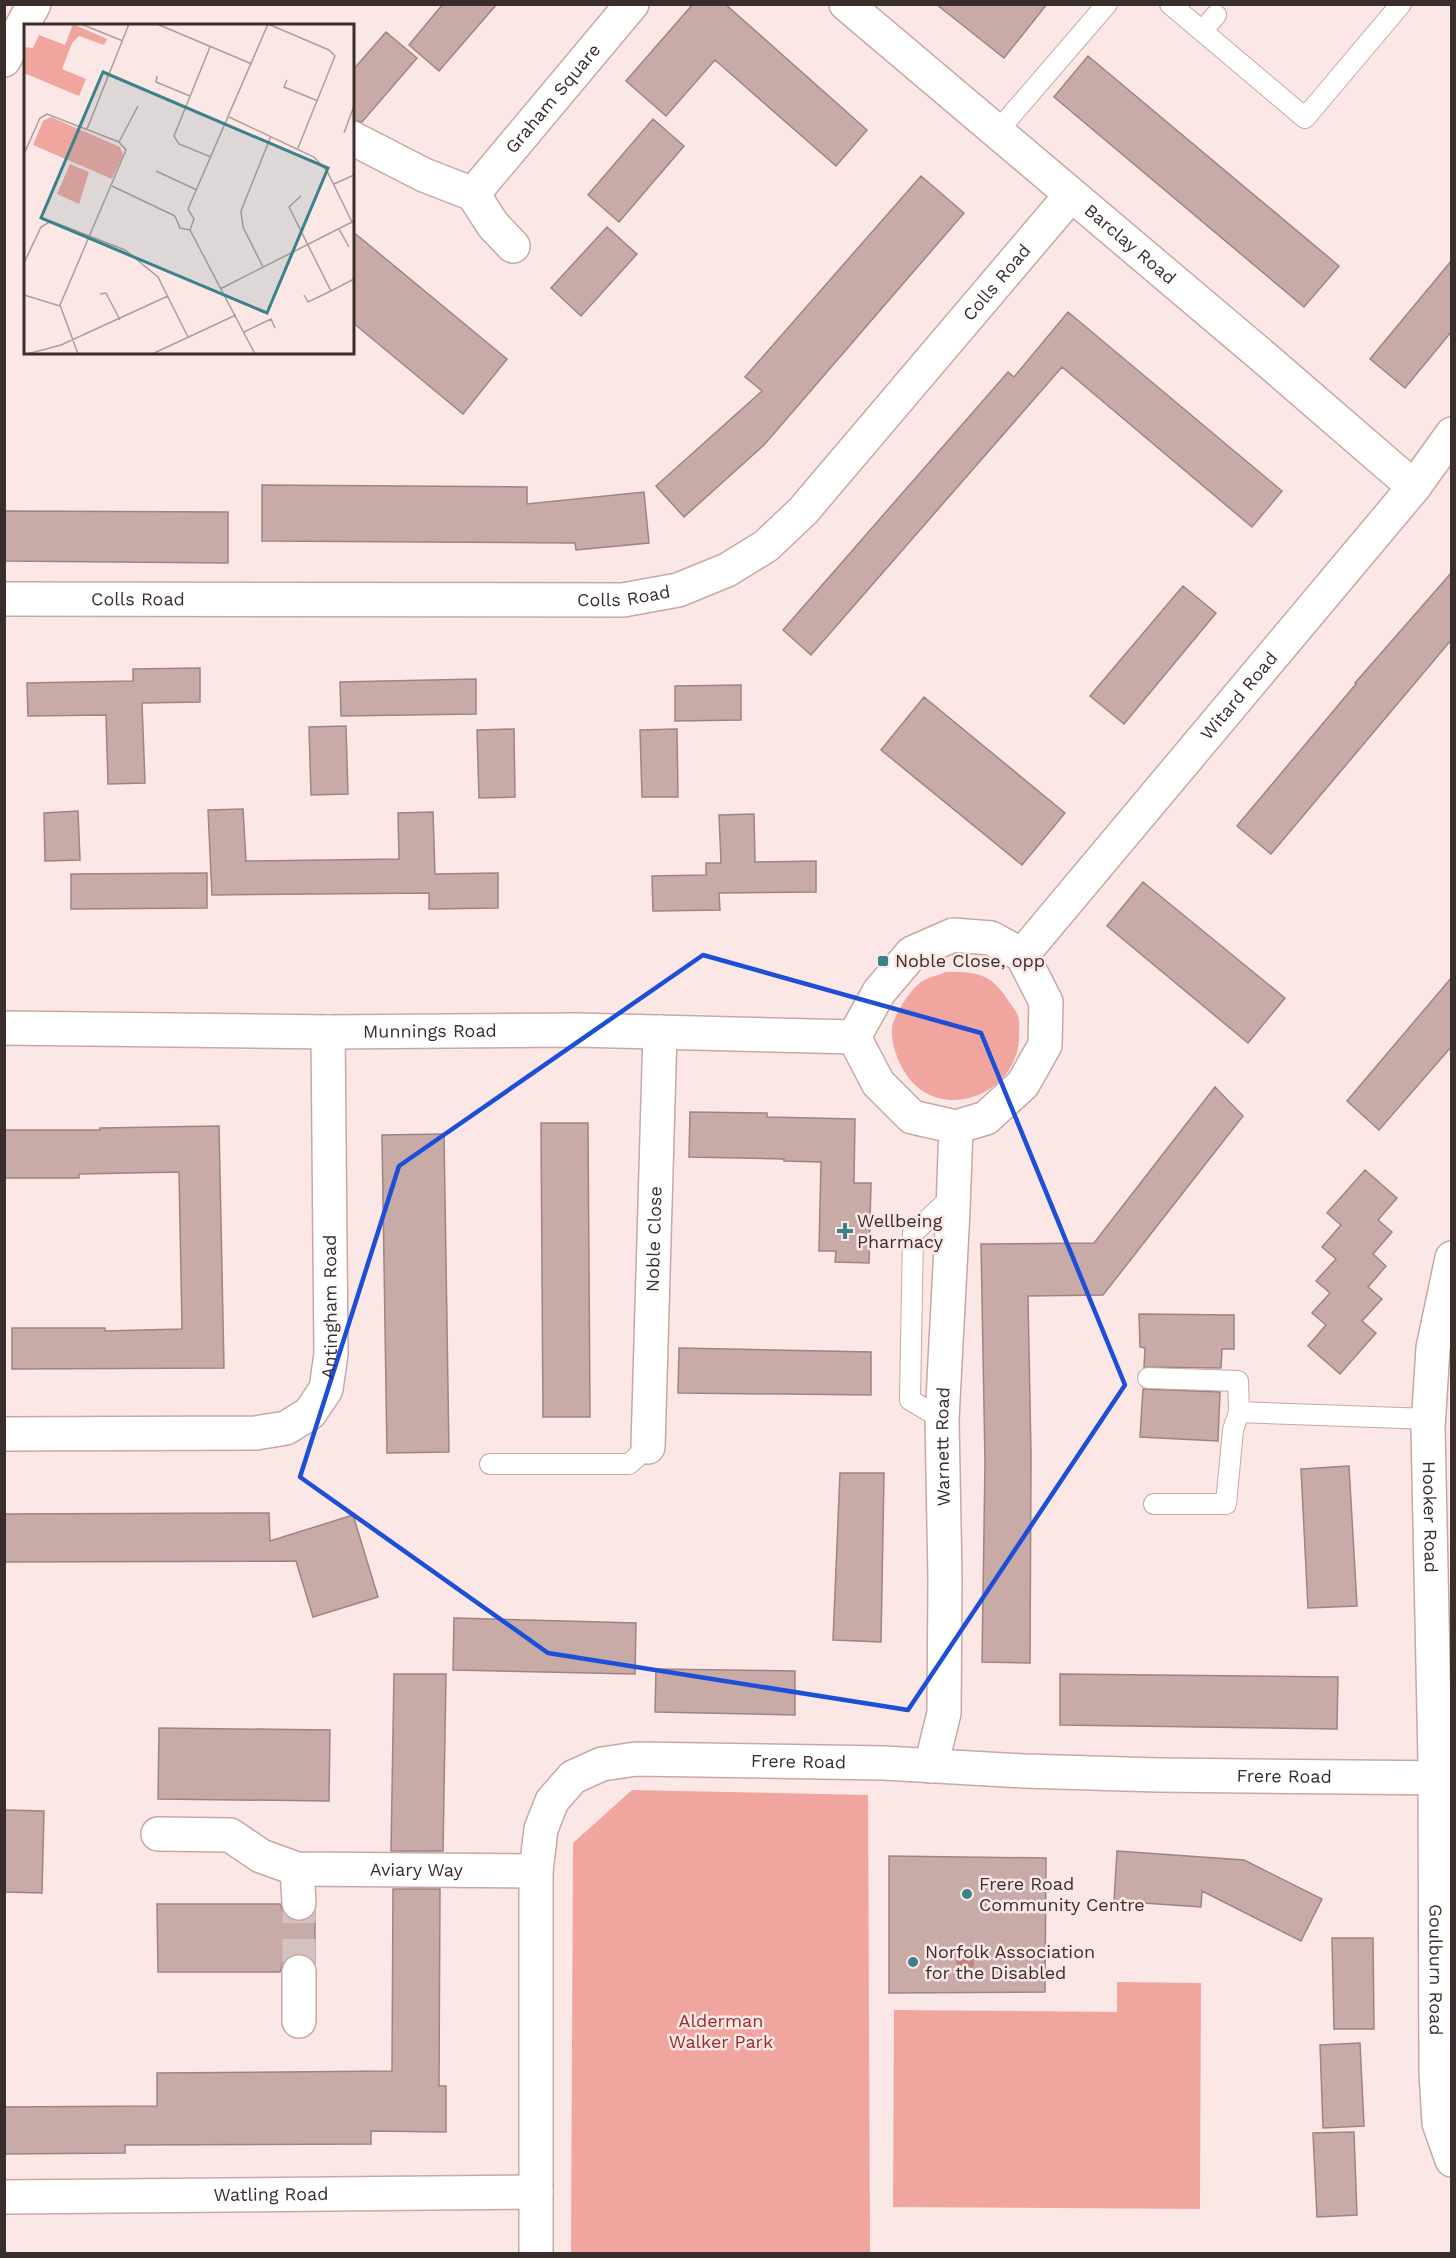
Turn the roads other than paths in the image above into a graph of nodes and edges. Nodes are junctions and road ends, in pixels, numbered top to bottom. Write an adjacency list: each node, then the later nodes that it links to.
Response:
1 (34, 4): 9 (street)
2 (632, 4): 12 (street, Graham Square)
3 (846, 4): 10 (street, Barclay Road)
4 (1107, 4): 10 (lane)
5 (1170, 4): 8 (lane)
6 (1401, 4): 8 (lane)
7 (1216, 15): 8 (lane)
8 (1203, 31)
9 (4, 60)
10 (996, 133): 13 (street, Barclay Road)
11 (354, 139): 12 (street)
12 (473, 194): 14 (street)
13 (1071, 195): 16 (street, Barclay Road); 17 (street, Colls Road)
14 (513, 246)
15 (1452, 434): 16 (street, Witard Road)
16 (1413, 487): 18 (street, Witard Road)
17 (4, 599)
18 (1022, 955): 22 (street); 23 (street)
19 (4, 1028): 20 (street, Munnings Road)
20 (328, 1032): 21 (street, Munnings Road); 28 (street, Antingham Road)
21 (660, 1032): 22 (street, Munnings Road); 29 (street, Noble Close)
22 (854, 1037): 23 (street)
23 (956, 1127): 32 (street, Warnett Road)
24 (1452, 1258): 27 (street, Hooker Road)
25 (1148, 1378): 26 (lane)
26 (1239, 1412): 27 (lane); 31 (lane)
27 (1429, 1419): 33 (street, Hooker Road)
28 (4, 1434)
29 (648, 1446): 30 (lane)
30 (490, 1464)
31 (1154, 1504)
32 (931, 1766): 33 (street, Frere Road); 36 (street, Frere Road)
33 (1443, 1778): 40 (street, Goulburn Road)
34 (158, 1834): 35 (street, Aviary Way)
35 (297, 1869): 36 (street, Aviary Way); 37 (street)
36 (536, 1870): 41 (street, Frere Road)
37 (299, 1904)
38 (299, 1972): 39 (street)
39 (299, 2021)
40 (1452, 2160)
41 (536, 2192): 42 (street, Watling Road); 43 (street, Frere Road)
42 (4, 2197)
43 (536, 2253)

